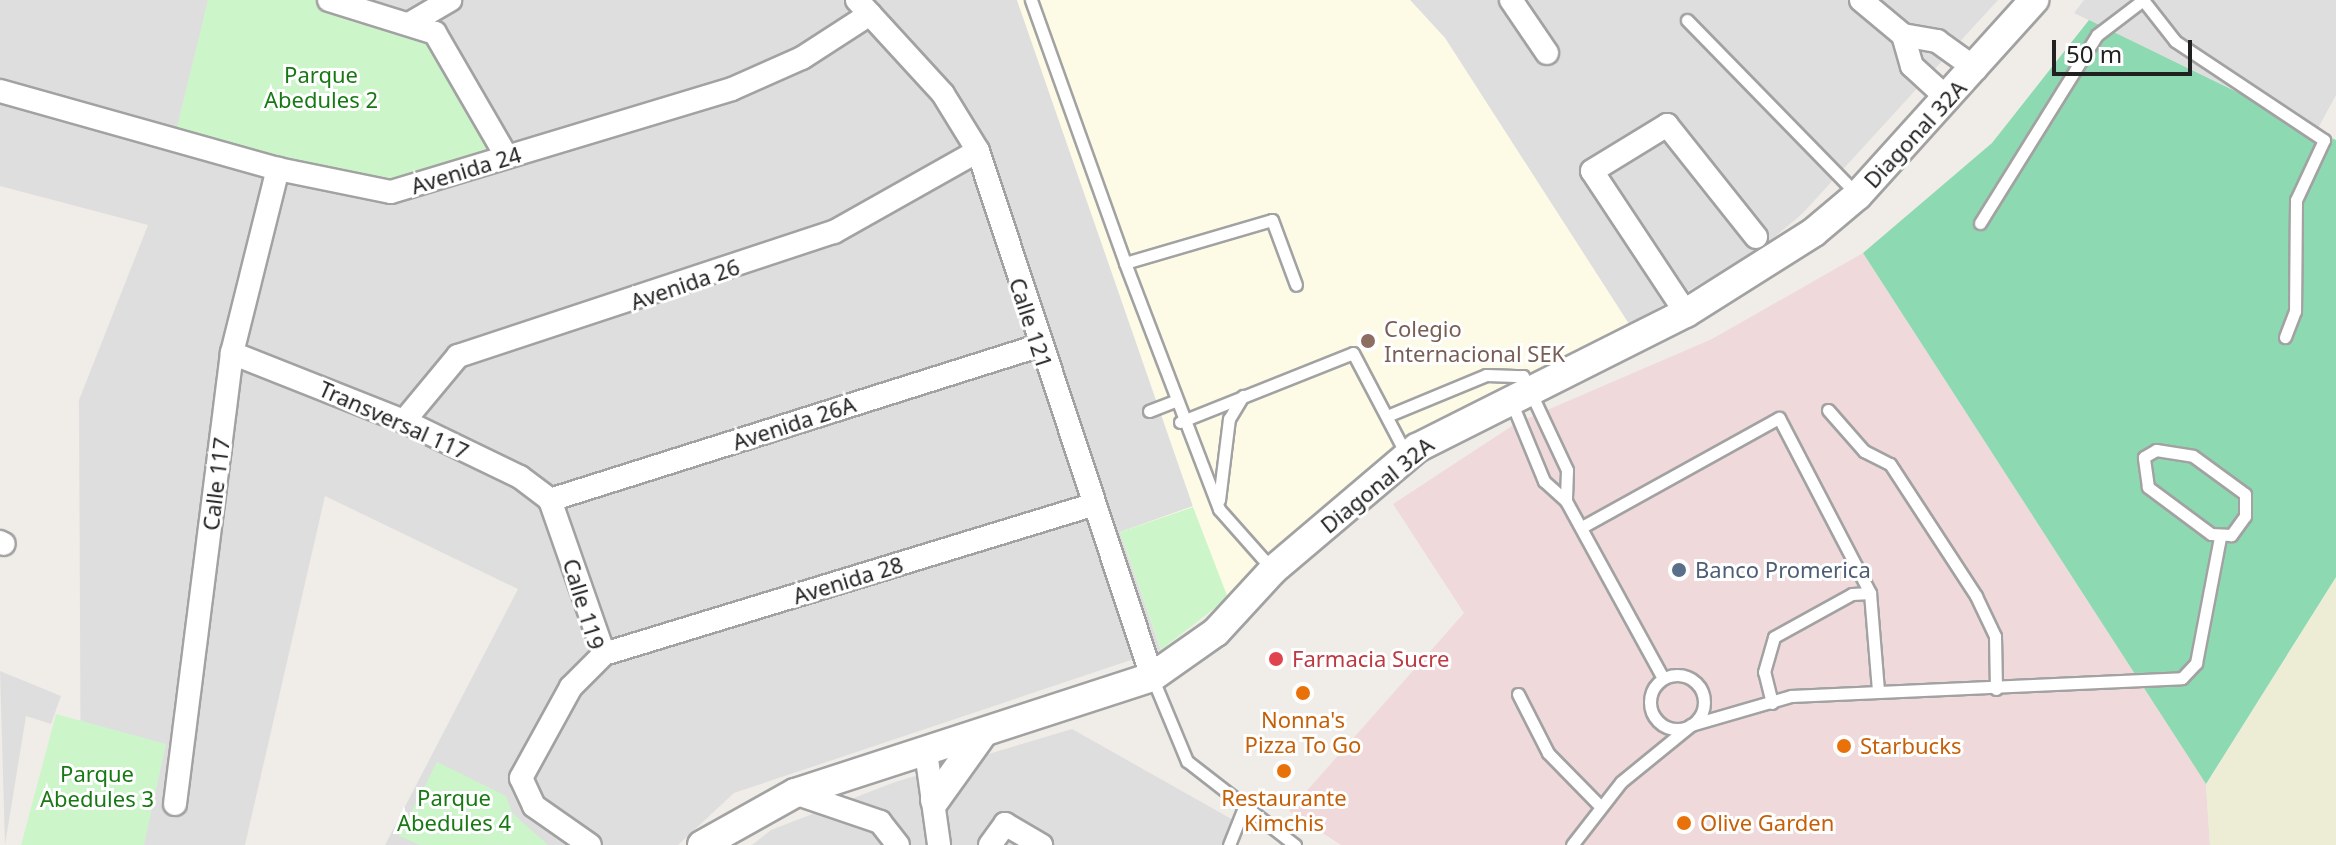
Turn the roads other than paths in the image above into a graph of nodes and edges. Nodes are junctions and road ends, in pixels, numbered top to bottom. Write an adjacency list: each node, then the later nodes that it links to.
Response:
1 (329, 0): 9 (street)
2 (450, 0): 9 (street)
3 (1031, 0): 21 (lane)
4 (1511, 0): 11 (street)
5 (1861, 0): 10 (street)
6 (2034, 0): 12 (street, Diagonal 32A)
7 (863, 7): 15 (street, Calle 121); 16 (street, Avenida 24)
8 (1687, 20): 18 (lane)
9 (409, 24): 16 (street)
10 (1903, 35): 12 (street); 14 (street)
11 (1547, 53)
12 (1976, 69): 14 (street, Diagonal 32A)
13 (0, 91): 17 (street, Avenida 24)
14 (1948, 99): 18 (street, Diagonal 32A)
15 (978, 151): 25 (street, Calle 121); 33 (street, Avenida 26)
16 (507, 157): 17 (street, Avenida 24)
17 (278, 169): 26 (street, Calle 117)
18 (1858, 195): 23 (street, Diagonal 32A)
19 (1980, 223): 24 (lane)
20 (1756, 237): 23 (street)
21 (1125, 263): 22 (lane); 29 (lane)
22 (1296, 285)
23 (1686, 313): 27 (street, Diagonal 32A)
24 (2285, 337)
25 (1038, 346): 36 (street, Avenida 26A); 38 (street, Calle 121)
26 (232, 353): 33 (street, Transversal 117); 56 (street, Calle 117)
27 (1521, 392): 32 (lane); 35 (street, Diagonal 32A); 37 (lane); 37 (lane)
28 (1243, 396): 32 (lane); 34 (lane); 39 (lane)
29 (1175, 401): 31 (lane); 34 (lane)
30 (1828, 410): 47 (lane)
31 (1149, 411)
32 (1387, 416): 35 (lane)
33 (404, 421): 36 (street, Transversal 117)
34 (1180, 422): 39 (lane)
35 (1407, 457): 42 (street, Diagonal 32A)
36 (550, 500): 44 (street, Calle 119)
37 (1566, 501): 40 (lane)
38 (1092, 505): 44 (street, Avenida 28); 45 (street, Calle 121)
39 (1219, 509): 42 (lane)
40 (1582, 527): 43 (lane); 46 (lane)
41 (2220, 537): 41 (lane); 47 (lane)
42 (1273, 570): 45 (street, Diagonal 32A)
43 (1870, 593): 48 (lane); 50 (lane)
44 (604, 654): 59 (street, Calle 119)
45 (1152, 677): 52 (street, Diagonal 32A); 57 (lane)
46 (1663, 678): 51 (lane); 51 (lane)
47 (1996, 689): 48 (lane)
48 (1878, 690): 50 (lane)
49 (1518, 694): 58 (lane)
50 (1772, 703): 51 (lane)
51 (1691, 725): 58 (lane)
52 (983, 733): 53 (street, Diagonal 32A); 55 (street)
53 (926, 752): 54 (street, Diagonal 32A); 55 (street)
54 (795, 793): 60 (street, Diagonal 32A); 61 (street)
55 (935, 800): 62 (street)
56 (175, 804)
57 (1245, 805): 65 (lane); 66 (lane)
58 (1600, 806): 67 (lane)
59 (590, 845)
60 (702, 845)
61 (898, 845)
62 (939, 845)
63 (990, 845): 64 (street)
64 (1041, 845)
65 (1229, 845)
66 (1295, 845)
67 (1572, 845)

